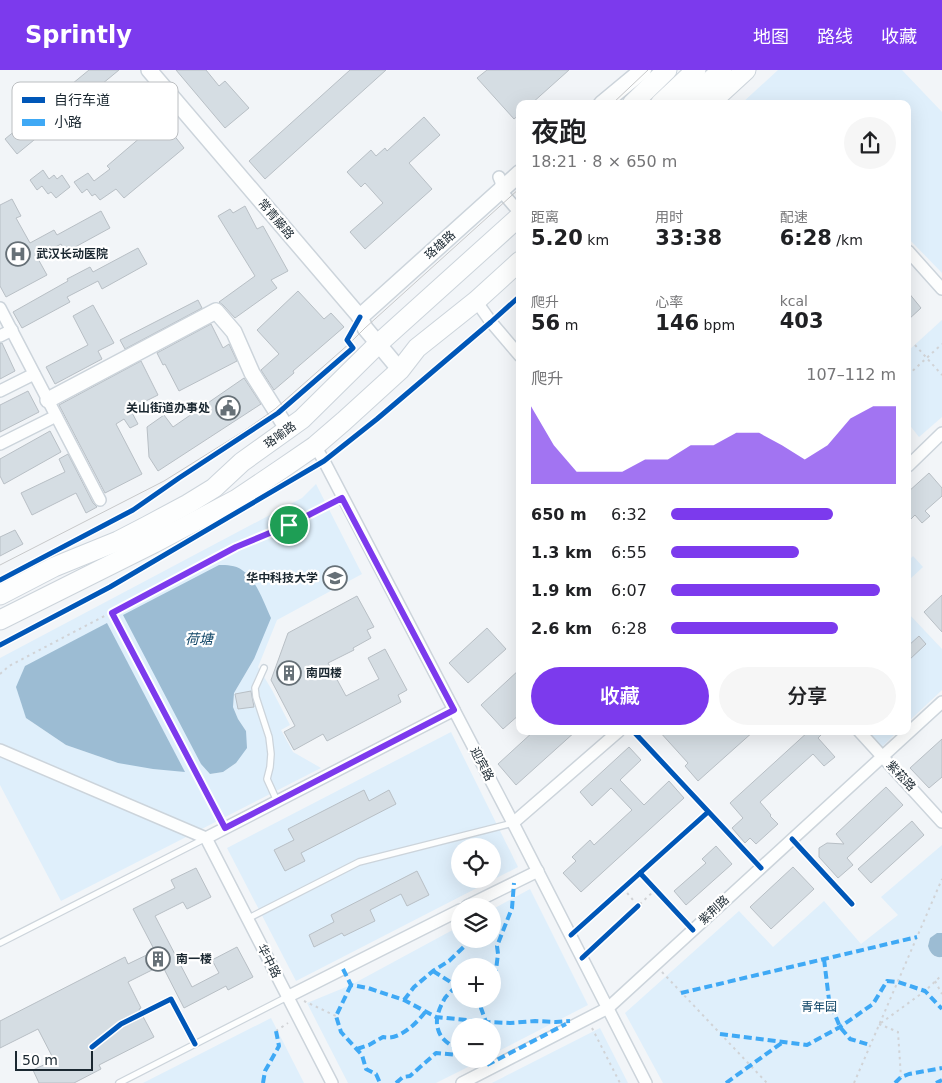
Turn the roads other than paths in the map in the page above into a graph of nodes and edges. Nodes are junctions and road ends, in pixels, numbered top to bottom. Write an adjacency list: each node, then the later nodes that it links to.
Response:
1 (149, 70): 7 (street, 常青藤路)
2 (643, 70): 8 (main road)
3 (667, 70): 9 (highway)
4 (696, 70): 10 (highway)
5 (722, 70): 11 (highway)
6 (746, 70): 12 (highway)
7 (159, 82)
8 (607, 100)
9 (636, 100)
10 (664, 100)
11 (689, 100)
12 (713, 100)
13 (178, 104): 23 (street, 常青藤路)
14 (516, 175): 15 (main road, 珞雄路)
15 (500, 184): 16 (street); 23 (main road, 珞雄路)
16 (516, 209)
17 (516, 219): 26 (highway, 珞喻路)
18 (911, 254): 20 (street)
19 (516, 265): 21 (highway)
20 (942, 289)
21 (476, 301): 27 (street); 28 (highway)
22 (0, 308): 24 (street)
23 (360, 316): 26 (street, 常青藤路)
24 (12, 330): 25 (street); 29 (street)
25 (0, 336)
26 (378, 344): 28 (street, 常青藤路); 33 (highway, 珞喻路)
27 (516, 351)
28 (400, 370): 36 (highway)
29 (34, 374): 30 (street); 31 (street)
30 (0, 391)
31 (48, 400): 32 (street); 33 (street)
32 (56, 416): 35 (street); 38 (street)
33 (288, 430): 39 (highway, 珞喻路)
34 (942, 433): 37 (street)
35 (0, 444)
36 (315, 446): 40 (highway); 43 (street, 迎宾路)
37 (911, 463)
38 (100, 500)
39 (0, 595)
40 (0, 620)
41 (264, 668): 50 (lane)
42 (942, 702): 44 (street, 紫荆路)
43 (454, 710): 50 (street); 52 (street, 迎宾路)
44 (911, 730)
45 (614, 735): 52 (street)
46 (863, 735): 49 (street, 紫菘路)
47 (905, 735): 49 (street, 紫荆路)
48 (0, 750): 53 (street)
49 (882, 756): 51 (street, 紫菘路); 60 (street, 紫荆路)
50 (277, 801): 53 (street)
51 (942, 822)
52 (513, 823): 54 (street, 迎宾路); 57 (lane)
53 (206, 838): 57 (street, 华中路); 58 (lane)
54 (538, 871): 55 (street); 60 (street, 迎宾路)
55 (483, 898)
56 (451, 915): 59 (street)
57 (247, 919): 59 (street, 华中路)
58 (0, 943)
59 (289, 996): 61 (lane); 62 (street, 华中路)
60 (608, 1008): 63 (street, 紫荆路); 64 (street, 迎宾路)
61 (119, 1083)
62 (332, 1083)
63 (462, 1083)
64 (646, 1083)

